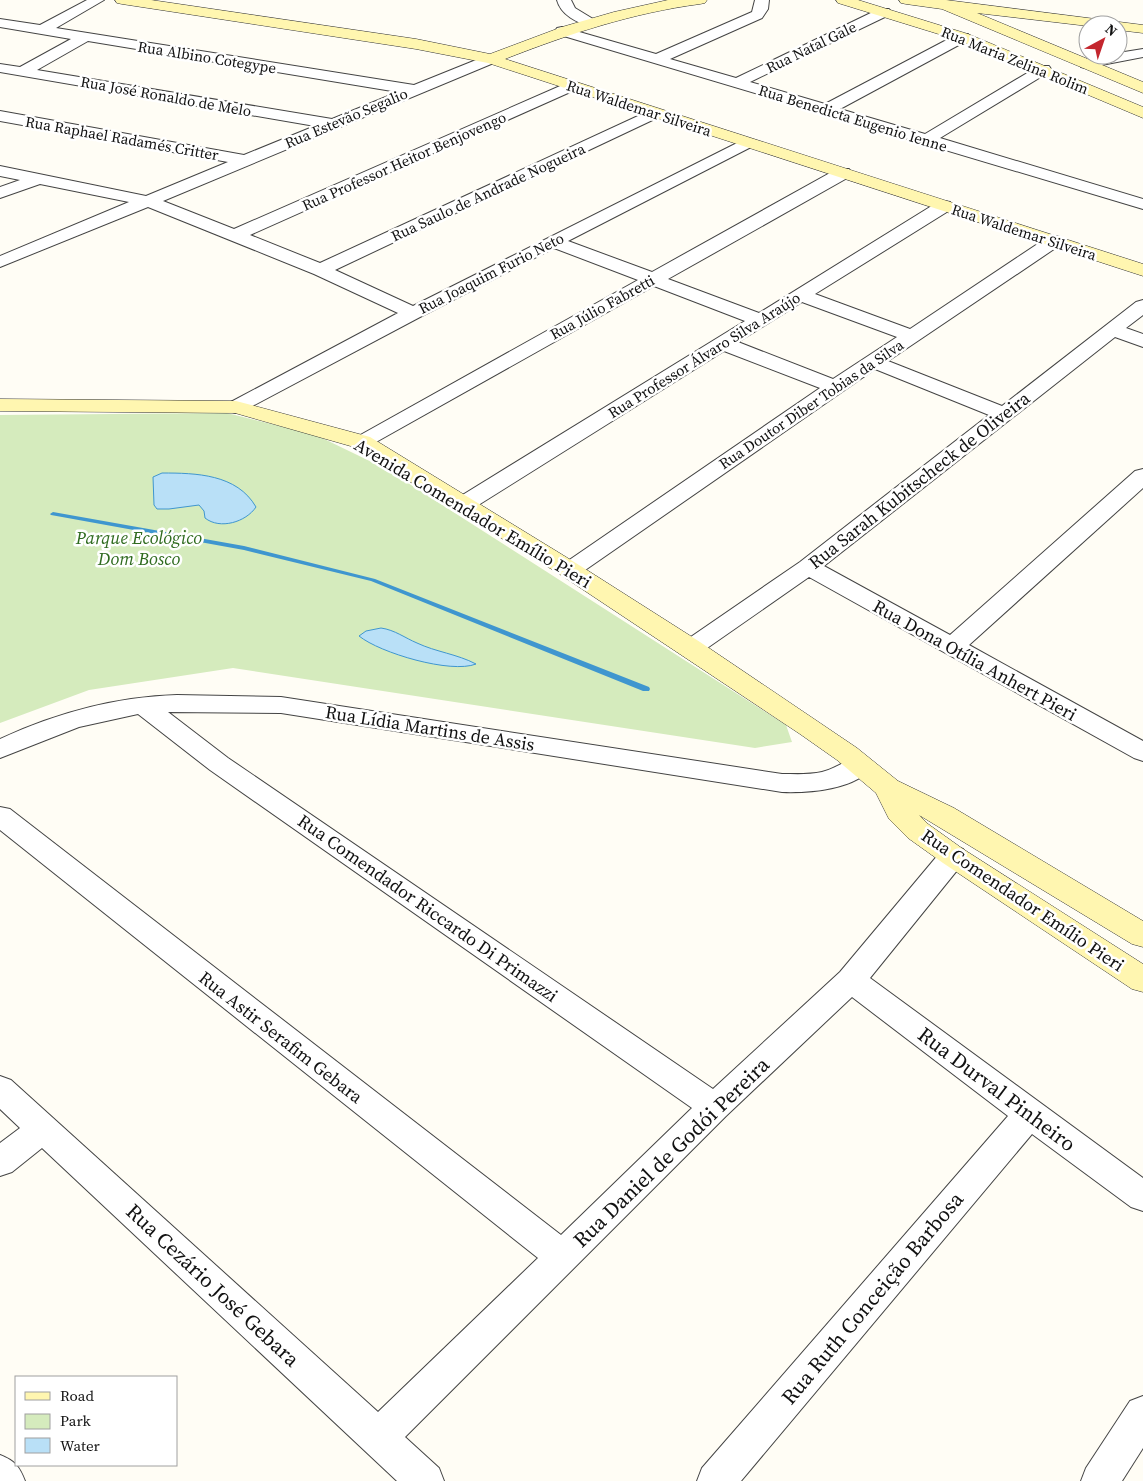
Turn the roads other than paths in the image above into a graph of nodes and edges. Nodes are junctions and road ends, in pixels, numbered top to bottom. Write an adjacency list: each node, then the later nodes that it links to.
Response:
1 (97, 0): 20 (street)
2 (122, 0): 27 (street, Rua Waldemar Silveira)
3 (564, 0): 16 (street)
4 (700, 0): 10 (street, Rua Estevão Segalio)
5 (762, 0): 28 (street)
6 (843, 0): 12 (street, Rua Maria Zelina Rolim)
7 (866, 0): 12 (street, Rua Maria Zelina Rolim)
8 (906, 0): 11 (street)
9 (968, 0): 14 (street)
10 (665, 2): 16 (street, Rua Estevão Segalio)
11 (940, 2): 13 (street); 22 (street)
12 (884, 12): 24 (street, Rua Maria Zelina Rolim); 34 (street, Rua Natal Gale)
13 (1035, 16): 14 (street); 22 (street)
14 (1058, 18): 15 (street)
15 (1078, 20)
16 (591, 22): 21 (street, Rua Estevão Segalio)
17 (0, 24): 20 (street, Rua Albino Cotegype)
18 (1128, 27): 19 (street)
19 (1143, 29)
20 (42, 30): 23 (street, Rua Albino Cotegype)
21 (562, 31): 27 (street, Rua Estevão Segalio); 28 (street, Rua Benedicta Eugenio Ienne)
22 (1009, 31): 29 (street)
23 (85, 37): 33 (street); 37 (street, Rua Albino Cotegype)
24 (963, 37): 32 (street, Rua Maria Zelina Rolim); 38 (street)
25 (1143, 53): 26 (street)
26 (1128, 56)
27 (492, 59): 35 (street, Rua Waldemar Silveira); 37 (street, Rua Estevão Segalio)
28 (657, 59): 34 (street, Rua Benedicta Eugenio Ienne)
29 (1078, 61)
30 (1088, 65): 36 (street)
31 (0, 68): 33 (street, Rua José Ronaldo de Melo)
32 (1044, 69): 40 (street, Rua Maria Zelina Rolim); 43 (street)
33 (22, 72): 42 (street, Rua José Ronaldo de Melo)
34 (737, 83): 38 (street, Rua Benedicta Eugenio Ienne)
35 (572, 86): 39 (street, Rua Waldemar Silveira); 53 (street, Rua Professor Heitor Benjovengo)
36 (1143, 88)
37 (414, 90): 42 (street, Rua Estevão Segalio)
38 (826, 110): 43 (street, Rua Benedicta Eugenio Ienne)
39 (656, 113): 44 (street, Rua Waldemar Silveira); 57 (street, Rua Saulo de Andrade Nogueira)
40 (1143, 113)
41 (0, 116): 45 (street, Rua Raphael Radamés Critter)
42 (332, 124): 45 (street, Rua Estevão Segalio)
43 (926, 140): 51 (street, Rua Benedicta Eugenio Ienne)
44 (747, 143): 47 (street, Rua Waldemar Silveira); 55 (street, Rua Joaquim Furio Neto)
45 (244, 160): 50 (street, Rua Estevão Segalio)
46 (0, 171): 48 (street)
47 (843, 173): 52 (street, Rua Waldemar Silveira); 59 (street, Rua Júlio Fabretti)
48 (38, 178): 49 (street); 50 (street)
49 (0, 193)
50 (148, 201): 53 (street); 56 (street, Rua Estevão Segalio)
51 (1143, 204)
52 (944, 206): 54 (street, Rua Waldemar Silveira); 60 (street, Rua Professor Álvaro Silva Araújo)
53 (236, 235): 57 (street)
54 (1054, 241): 58 (street, Rua Waldemar Silveira); 65 (street, Rua Doutor Diber Tobias da Silva)
55 (555, 242): 59 (street); 62 (street, Rua Joaquim Furio Neto)
56 (0, 262)
57 (320, 270): 62 (street)
58 (1143, 270)
59 (653, 278): 63 (street); 73 (street, Rua Júlio Fabretti)
60 (800, 295): 63 (street, Rua Professor Álvaro Silva Araújo); 65 (street)
61 (1143, 306): 64 (street, Rua Sarah Kubitscheck de Oliveira)
62 (412, 313): 71 (street, Rua Joaquim Furio Neto)
63 (760, 320): 67 (street, Rua Professor Álvaro Silva Araújo)
64 (1112, 330): 66 (street); 72 (street, Rua Sarah Kubitscheck de Oliveira)
65 (912, 336): 68 (street, Rua Doutor Diber Tobias da Silva)
66 (1143, 341)
67 (722, 343): 69 (street); 75 (street, Rua Professor Álvaro Silva Araújo)
68 (874, 362): 69 (street, Rua Doutor Diber Tobias da Silva); 72 (street)
69 (835, 387): 77 (street, Rua Doutor Diber Tobias da Silva)
70 (0, 404): 71 (street, Avenida Comendador Emílio Pieri)
71 (236, 407): 73 (street, Avenida Comendador Emílio Pieri)
72 (1004, 414): 76 (street, Rua Sarah Kubitscheck de Oliveira)
73 (362, 442): 75 (street, Avenida Comendador Emílio Pieri)
74 (1143, 476): 78 (street)
75 (464, 504): 77 (street, Avenida Comendador Emílio Pieri)
76 (808, 567): 78 (street, Rua Dona Otília Anhert Pieri); 79 (street, Rua Sarah Kubitscheck de Oliveira)
77 (570, 570): 79 (street, Avenida Comendador Emílio Pieri)
78 (952, 647): 82 (street, Rua Dona Otília Anhert Pieri)
79 (691, 648): 83 (street, Avenida Comendador Emílio Pieri)
80 (143, 706): 81 (street, Rua Lídia Martins de Assis); 83 (street, Rua Lídia Martins de Assis); 91 (street, Rua Comendador Riccardo Di Primazzi)
81 (0, 749)
82 (1143, 752)
83 (860, 765): 84 (street, Avenida Comendador Emílio Pieri)
84 (888, 788): 86 (street, Rua Comendador Emílio Pieri); 87 (street, Rua Comendador Emílio Pieri)
85 (0, 816): 96 (street, Rua Astir Serafim Gebara)
86 (953, 856): 88 (street, Rua Daniel de Godói Pereira); 89 (street, Rua Comendador Emílio Pieri)
87 (1143, 936)
88 (852, 980): 91 (street, Rua Daniel de Godói Pereira); 92 (street, Rua Durval Pinheiro)
89 (1143, 980)
90 (0, 1090): 93 (street, Rua Cezário José Gebara)
91 (715, 1107): 96 (street, Rua Daniel de Godói Pereira)
92 (1029, 1114): 95 (street, Rua Durval Pinheiro); 102 (street, Rua Ruth Conceição Barbosa)
93 (43, 1129): 94 (street); 98 (street, Rua Cezário José Gebara)
94 (0, 1162)
95 (1143, 1197)
96 (563, 1258): 98 (street, Rua Daniel de Godói Pereira)
97 (1143, 1414): 103 (street)
98 (379, 1437): 101 (street, Rua Cezário José Gebara)
99 (0, 1474): 100 (street)
100 (6, 1481)
101 (425, 1481)
102 (716, 1481)
103 (1100, 1481)

